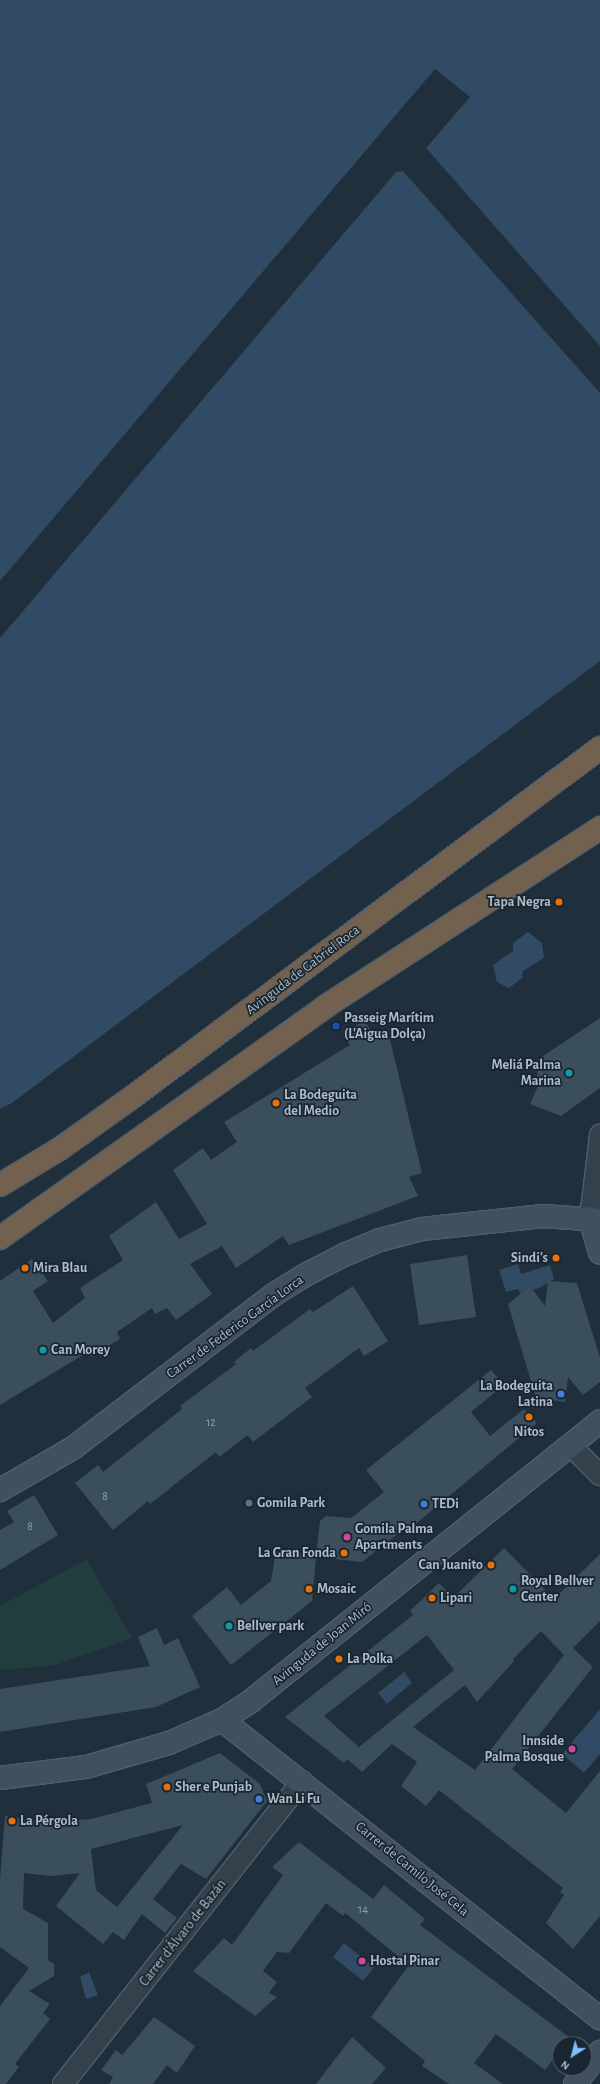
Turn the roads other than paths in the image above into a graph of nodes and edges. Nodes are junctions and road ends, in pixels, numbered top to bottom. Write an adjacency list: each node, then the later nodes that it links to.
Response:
1 (600, 748): 4 (highway, Avinguda de Gabriel Roca)
2 (600, 828): 6 (highway)
3 (600, 1135): 5 (street)
4 (0, 1185)
5 (595, 1219): 7 (street); 11 (street, Carrer de Federico García Lorca)
6 (0, 1238)
7 (600, 1253)
8 (600, 1422): 9 (street, Avinguda de Joan Miró)
9 (571, 1446): 10 (street); 12 (street, Avinguda de Joan Miró)
10 (598, 1472)
11 (0, 1490)
12 (222, 1720): 13 (street, Avinguda de Joan Miró); 14 (street, Carrer de Camilo José Cela)
13 (0, 1778)
14 (302, 1781): 15 (street, Carrer de Camilo José Cela); 17 (street, Carrer d'Álvaro de Bazán)
15 (600, 2019)
16 (600, 2052): 18 (street)
17 (63, 2084)
18 (575, 2084)

